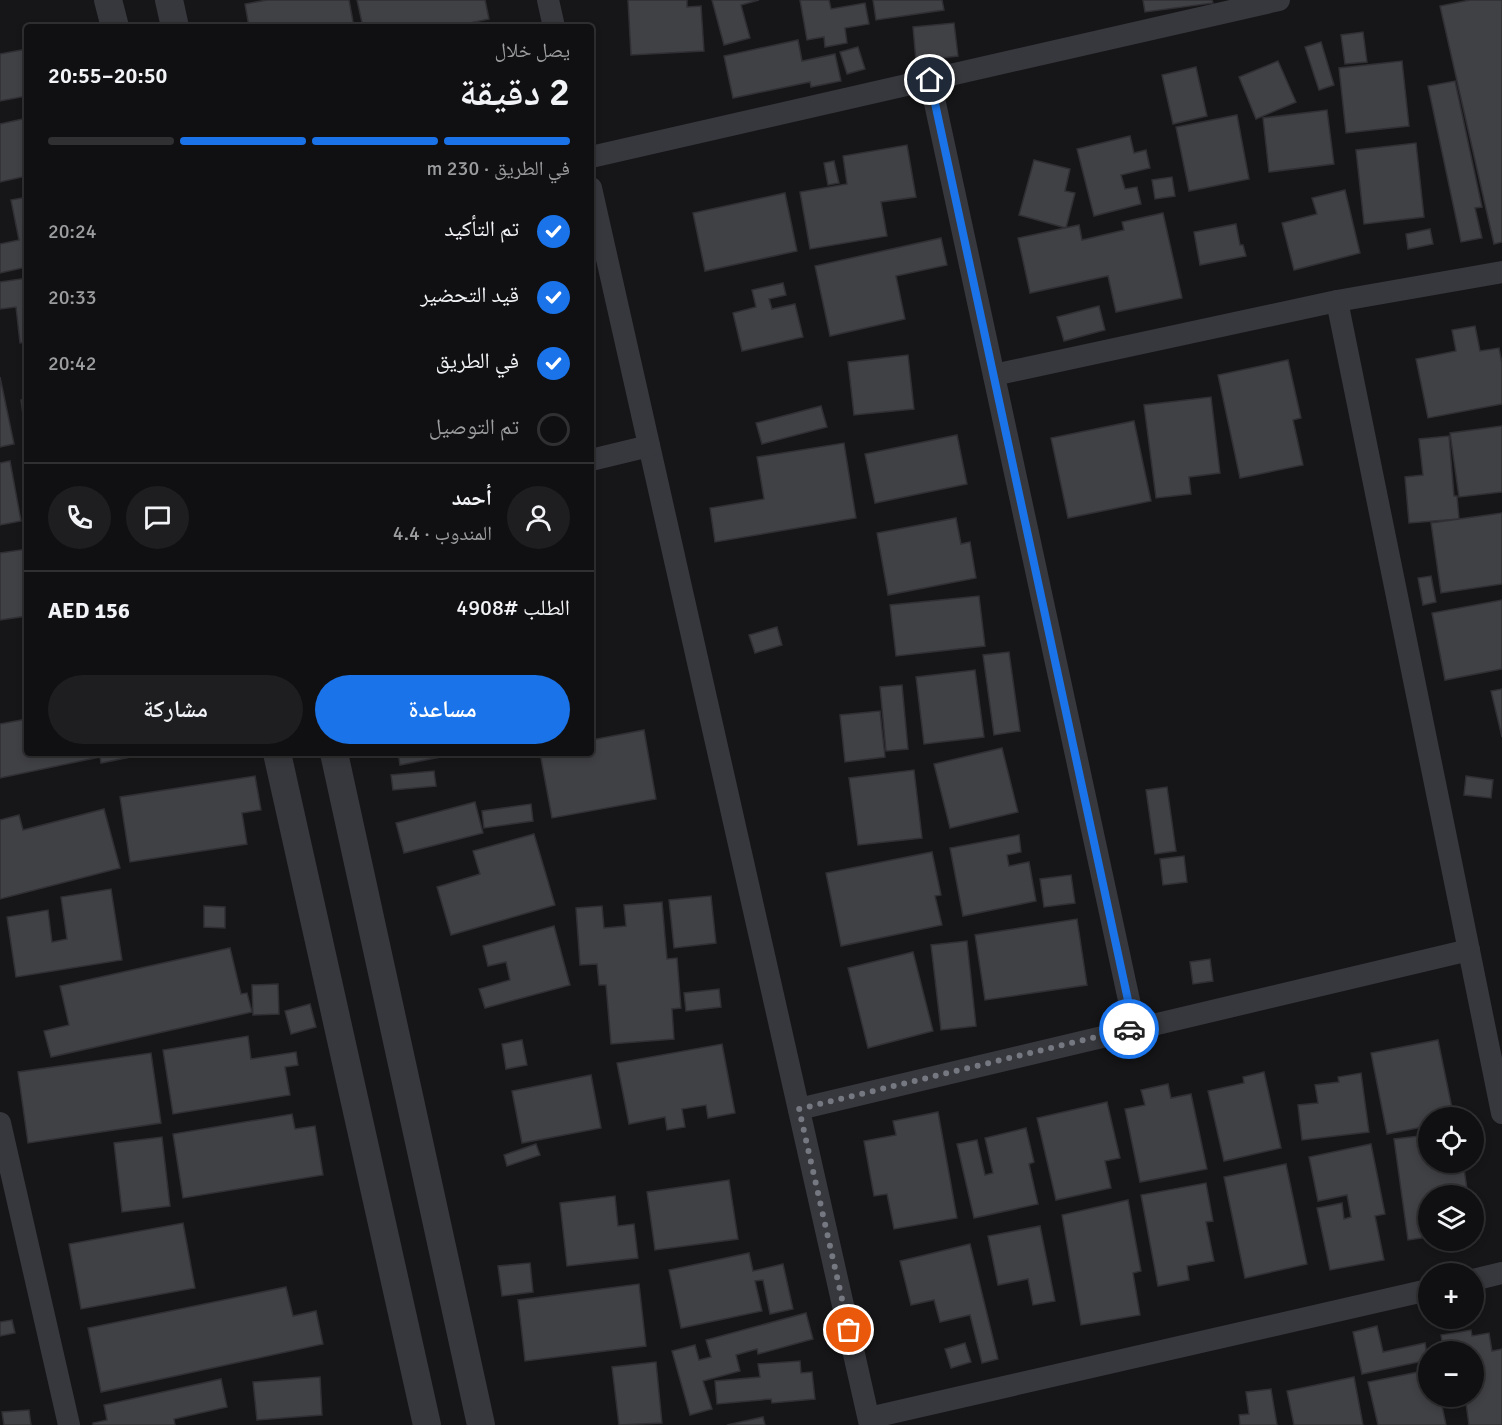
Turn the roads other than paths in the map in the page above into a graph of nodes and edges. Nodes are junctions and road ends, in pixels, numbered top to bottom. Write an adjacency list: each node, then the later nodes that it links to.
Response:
1 (108, 0): 5 (street)
2 (169, 0): 6 (street)
3 (548, 0): 7 (street)
4 (1279, 0): 8 (street)
5 (113, 24)
6 (174, 24)
7 (554, 24)
8 (930, 80): 9 (street); 13 (street)
9 (594, 156)
10 (594, 201): 14 (street)
11 (1502, 272): 12 (street)
12 (1337, 301): 13 (street); 18 (street)
13 (994, 375): 19 (street)
14 (649, 446): 15 (street); 20 (street)
15 (594, 459)
16 (278, 756): 28 (street)
17 (335, 756): 29 (street)
18 (1469, 950): 19 (street); 21 (street)
19 (1134, 1028): 20 (street)
20 (799, 1109): 26 (street)
21 (1502, 1113)
22 (0, 1123): 27 (street)
23 (1502, 1273): 24 (street)
24 (1484, 1277)
25 (1418, 1292): 26 (street)
26 (870, 1422)
27 (69, 1425)
28 (427, 1425)
29 (481, 1425)

